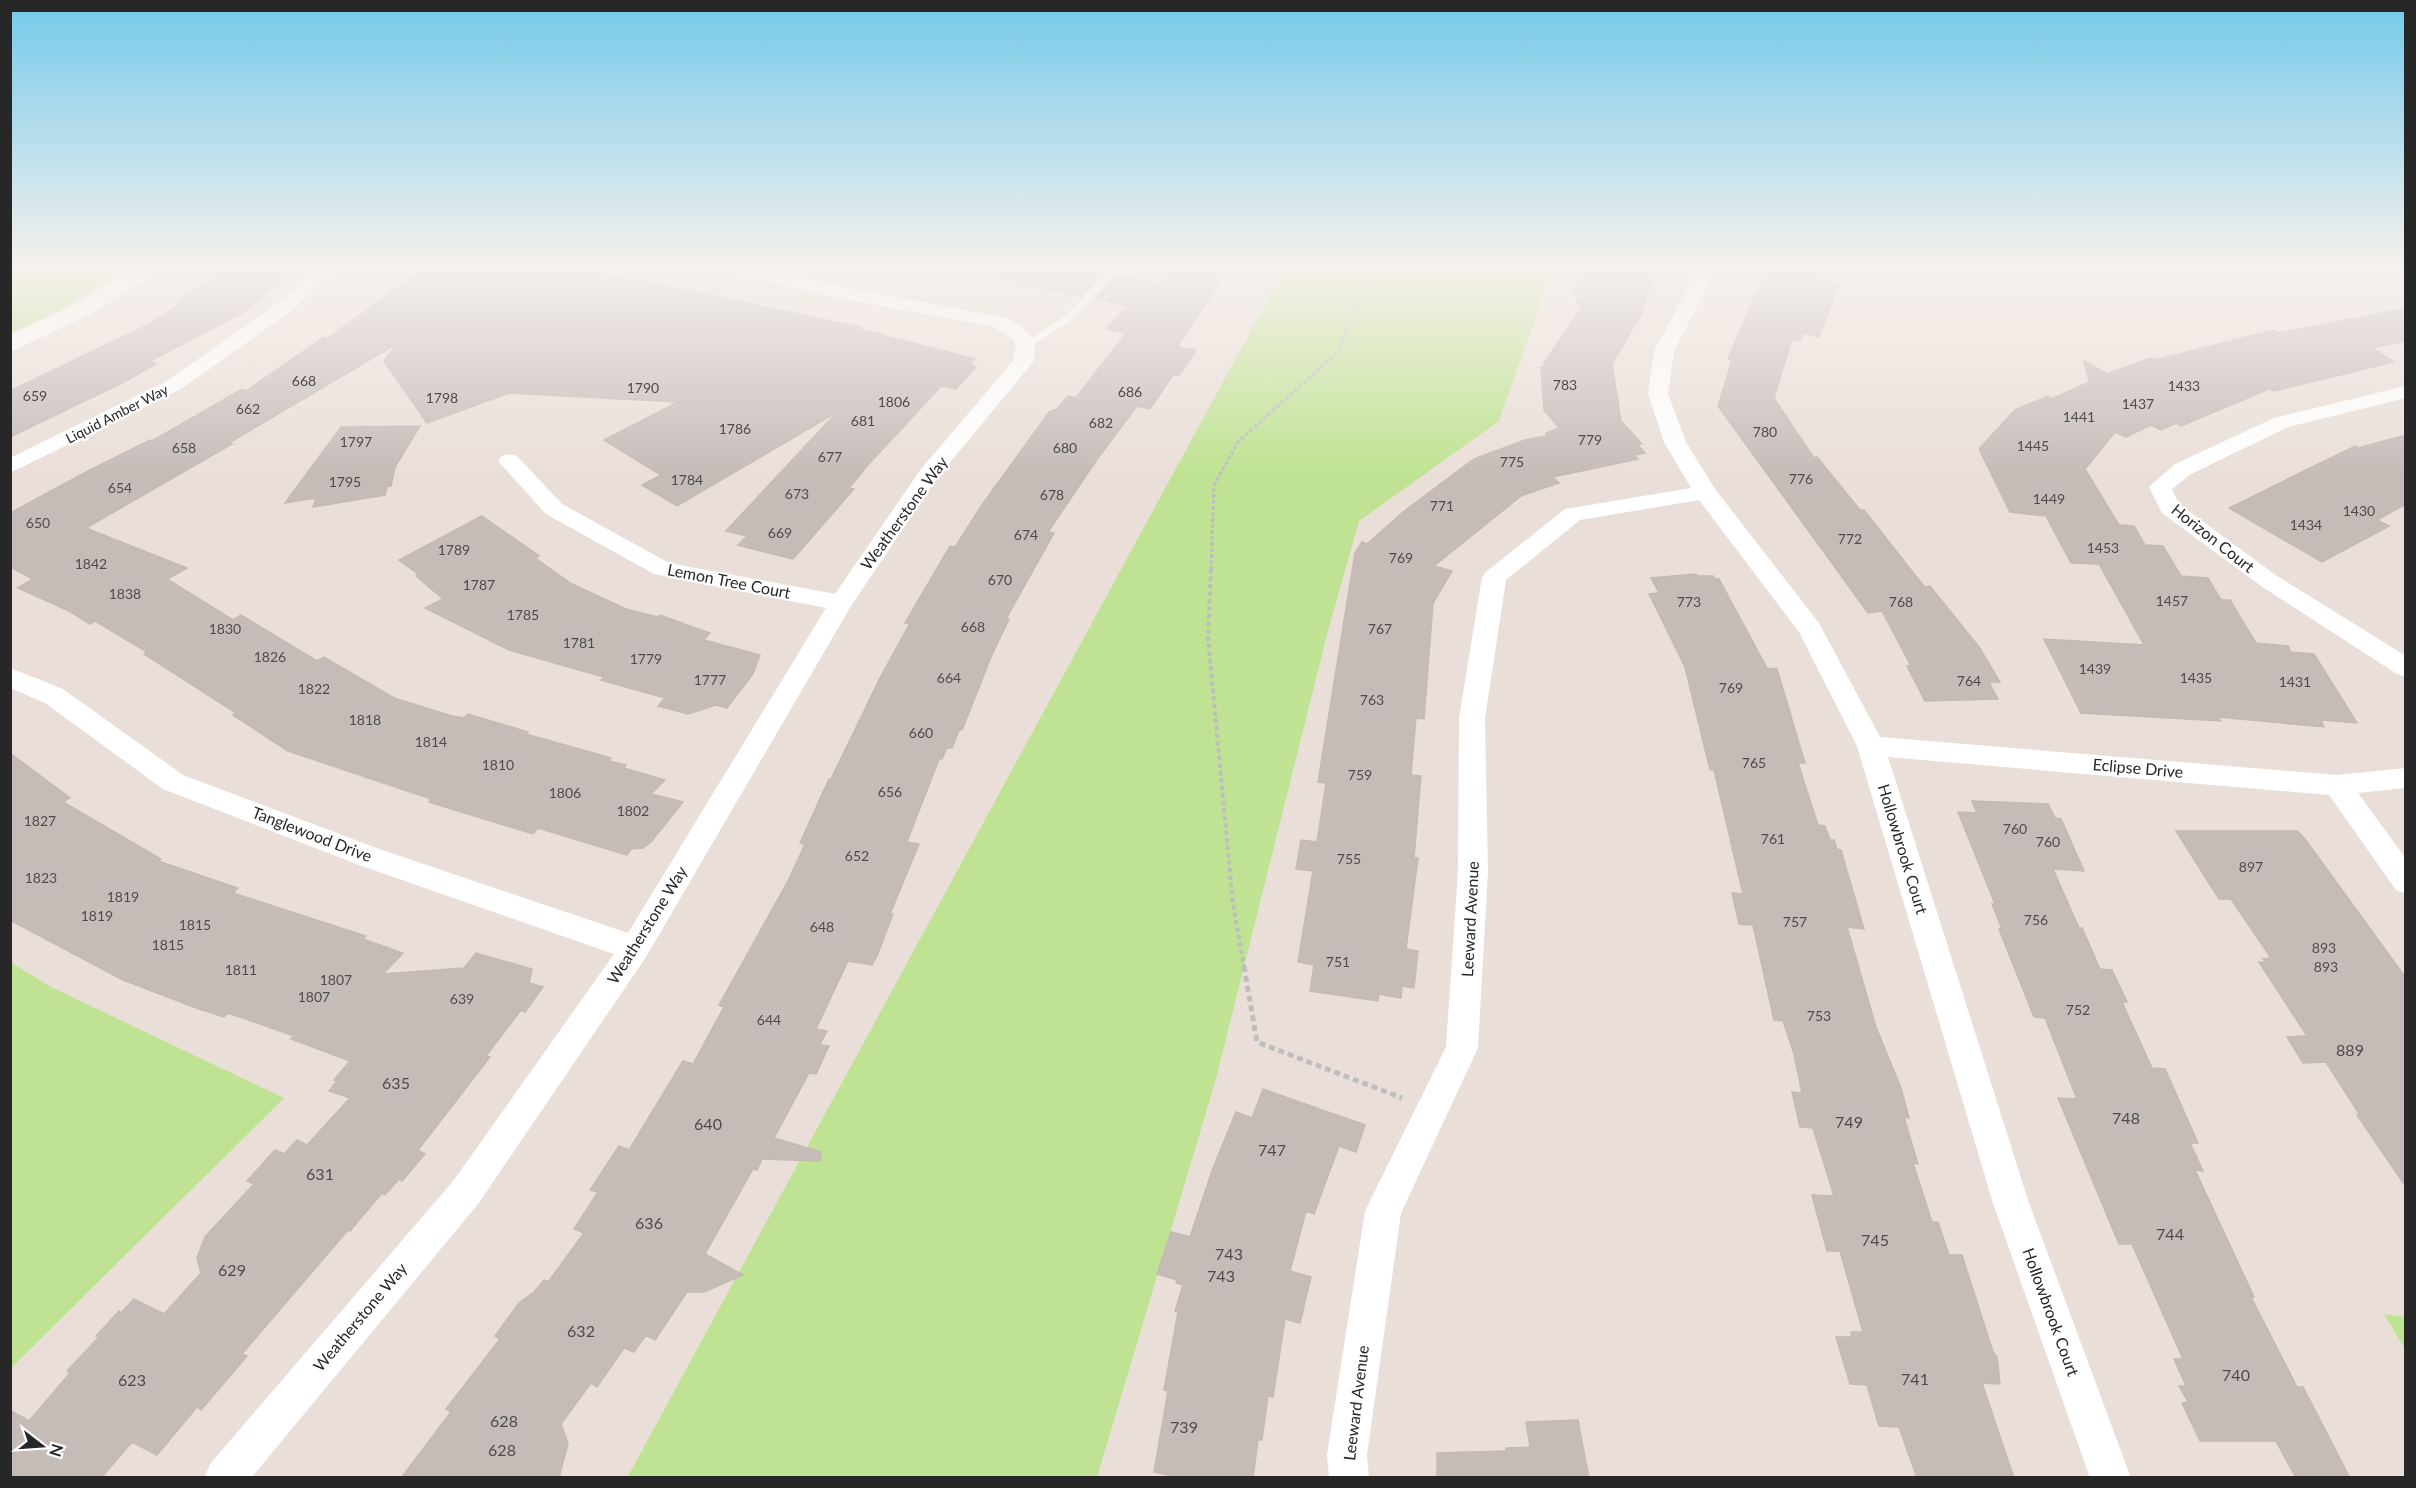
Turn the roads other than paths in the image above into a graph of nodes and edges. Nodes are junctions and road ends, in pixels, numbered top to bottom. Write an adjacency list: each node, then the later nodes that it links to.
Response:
1 (29, 335): 6 (street)
2 (244, 335): 10 (street, Liquid Amber Way)
3 (1020, 335): 7 (street)
4 (1042, 335): 7 (lane)
5 (1672, 335): 11 (street, Hollowbrook Court)
6 (10, 345)
7 (1027, 345): 12 (street, Weatherstone Way)
8 (2406, 392): 13 (street, Horizon Court)
9 (509, 461): 12 (street, Lemon Tree Court)
10 (10, 467)
11 (1705, 492): 15 (street, Hollowbrook Court); 21 (street, Leeward Avenue)
12 (841, 603): 19 (street, Weatherstone Way)
13 (2406, 668)
14 (10, 677): 19 (street, Tanglewood Drive)
15 (1871, 746): 17 (street, Eclipse Drive); 22 (street, Hollowbrook Court)
16 (2406, 778): 17 (street, Eclipse Drive)
17 (2337, 785): 18 (street)
18 (2406, 882)
19 (635, 948): 20 (street, Weatherstone Way)
20 (224, 1478)
21 (1349, 1478)
22 (2111, 1478)

